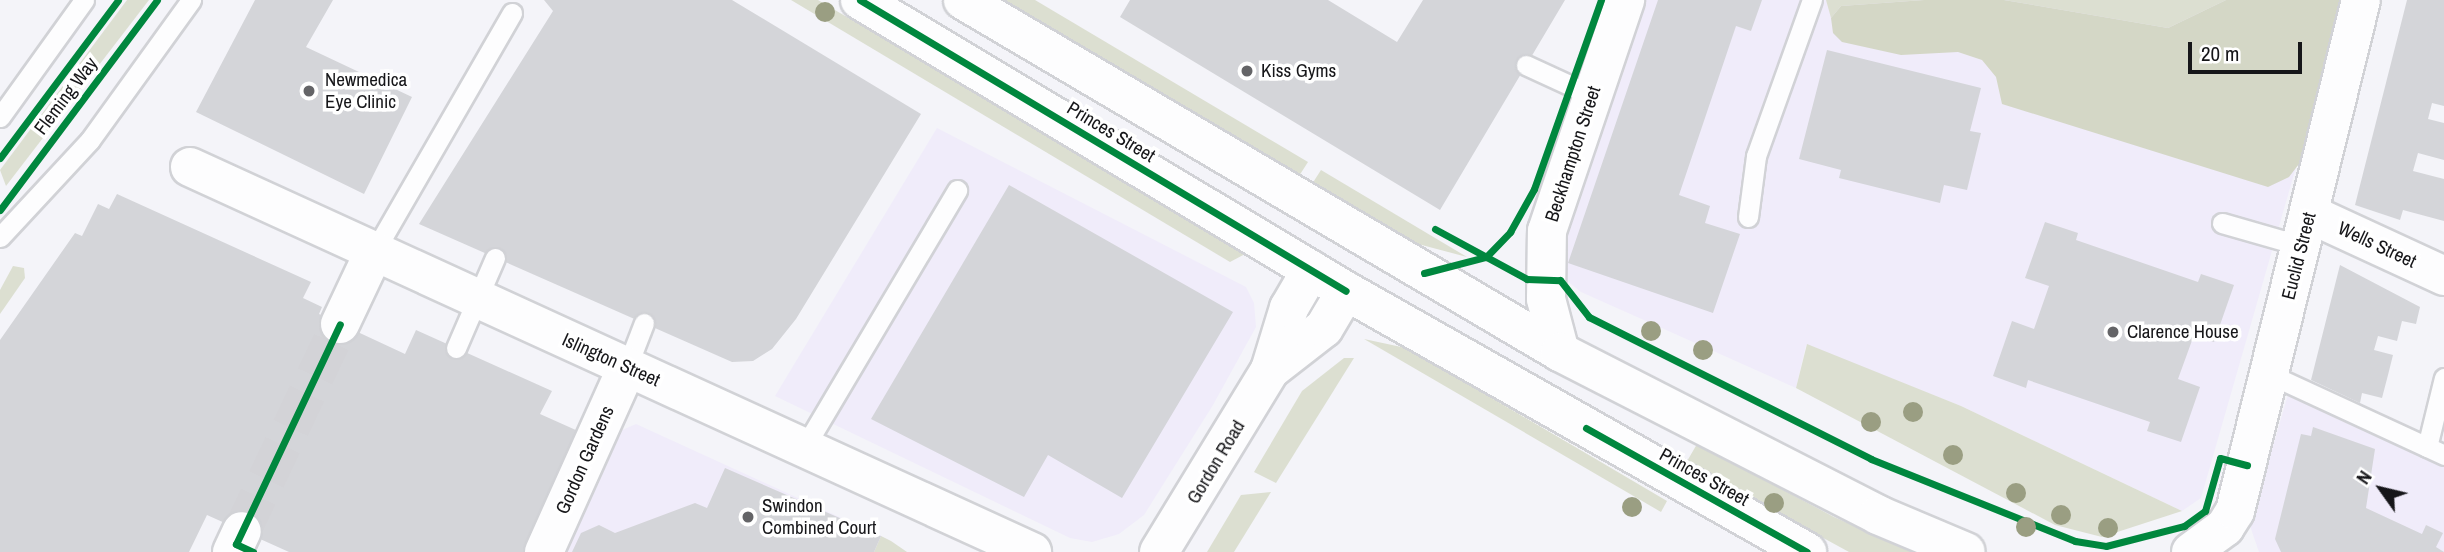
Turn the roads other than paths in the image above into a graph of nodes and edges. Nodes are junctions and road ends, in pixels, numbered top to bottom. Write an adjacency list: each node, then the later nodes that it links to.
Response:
1 (84, 0): 11 (lane)
2 (191, 0): 18 (lane)
3 (860, 0): 21 (street, Princes Street)
4 (963, 0): 17 (street, Princes Street)
5 (1625, 0): 10 (street, Beckhampton Street)
6 (1812, 0): 14 (lane)
7 (2361, 0): 16 (street, Euclid Street)
8 (512, 13): 19 (lane)
9 (1526, 65): 10 (lane)
10 (1591, 95): 28 (street, Beckhampton Street)
11 (0, 117)
12 (190, 167): 19 (street, Islington Street)
13 (957, 190): 33 (lane)
14 (1748, 216)
15 (2222, 223): 16 (lane)
16 (2306, 230): 22 (street, Wells Street); 31 (street, Euclid Street)
17 (1357, 233): 21 (street); 23 (street, Gordon Road); 28 (street, Princes Street)
18 (0, 237)
19 (374, 252): 24 (street, Islington Street); 26 (street)
20 (495, 258): 24 (lane)
21 (1311, 270): 23 (street, Princes Street); 30 (street, Gordon Road)
22 (2444, 276)
23 (1346, 291): 30 (street, Gordon Road); 40 (street, Princes Street)
24 (477, 299): 27 (lane); 29 (street, Islington Street)
25 (644, 323): 29 (lane)
26 (340, 324)
27 (456, 348)
28 (1560, 352): 41 (street, Princes Street)
29 (627, 367): 33 (street, Islington Street); 37 (street, Gordon Gardens)
30 (1270, 370): 39 (street, Gordon Road)
31 (2269, 374): 34 (lane); 35 (street, Euclid Street)
32 (2444, 378): 34 (lane)
33 (804, 448): 36 (street, Islington Street)
34 (2435, 451)
35 (2235, 511): 42 (street); 43 (street, Euclid Street)
36 (984, 542): 38 (street, Islington Street)
37 (544, 552)
38 (1032, 552)
39 (1159, 552)
40 (1807, 552)
41 (1966, 552)
42 (2191, 552)
43 (2240, 552)

